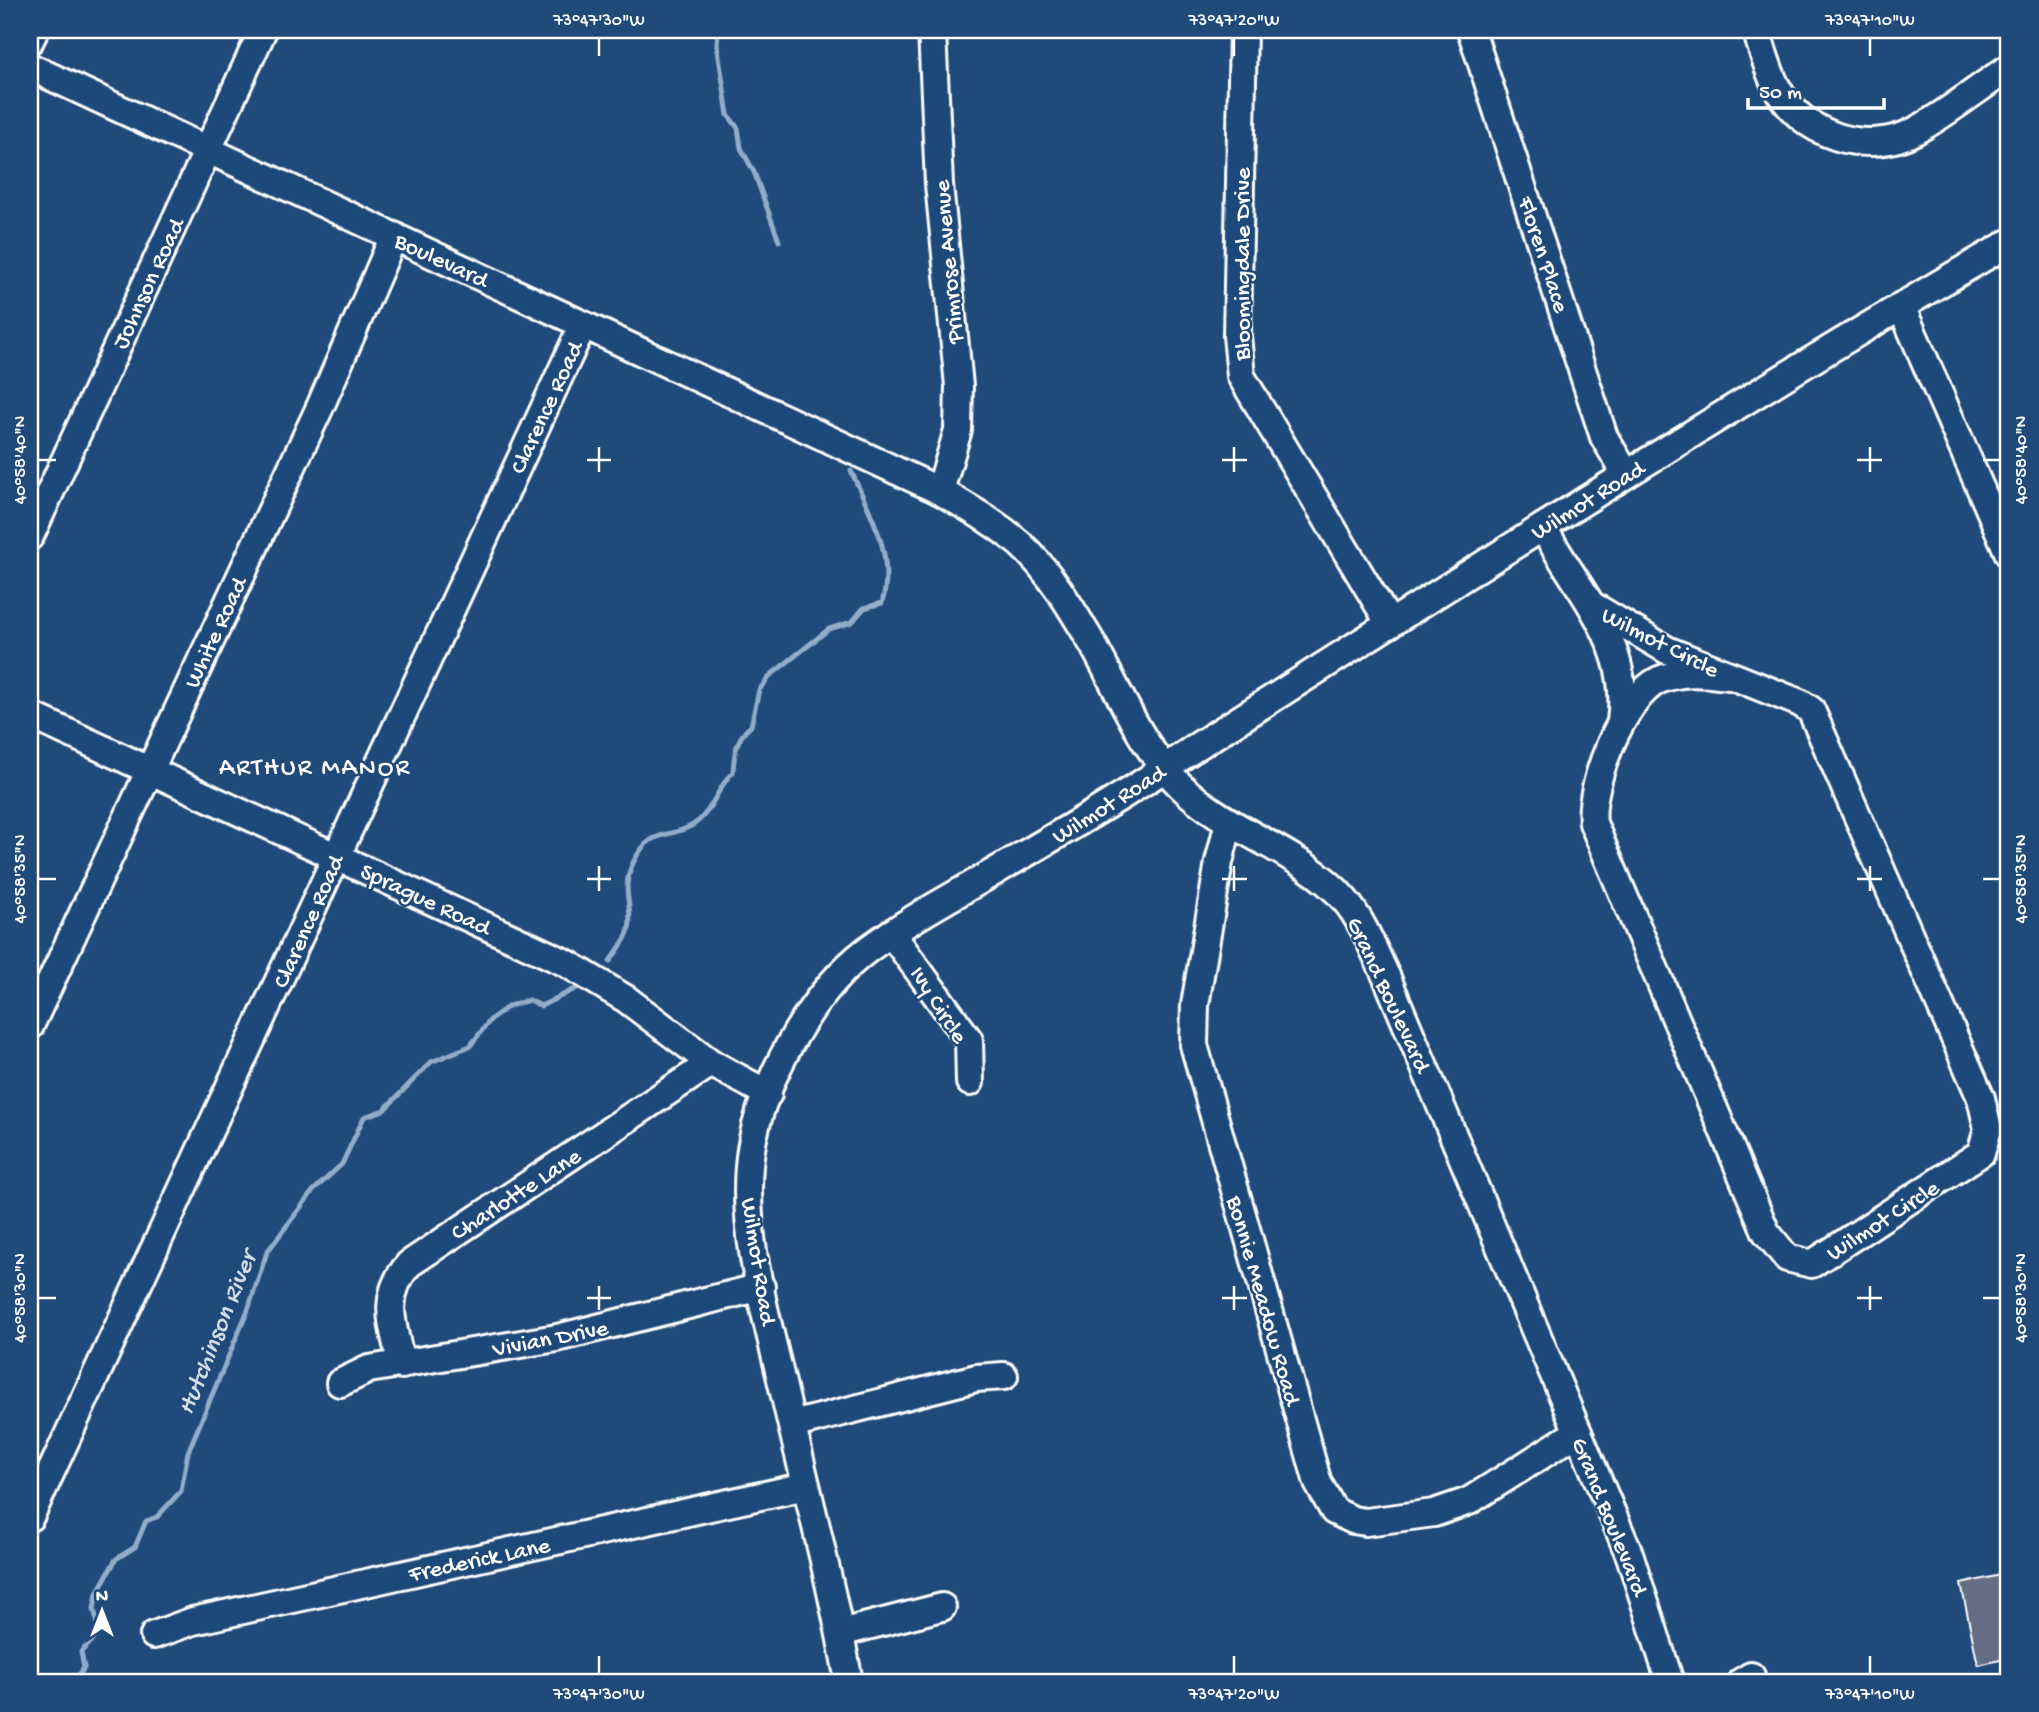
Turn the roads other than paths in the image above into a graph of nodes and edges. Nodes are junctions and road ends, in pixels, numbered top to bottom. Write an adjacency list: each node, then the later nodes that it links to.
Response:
1 (34, 30): 7 (street)
2 (262, 30): 10 (street, Johnson Road)
3 (932, 30): 17 (street, Primrose Avenue)
4 (1243, 30): 22 (street, Bloomingdale Drive)
5 (1471, 30): 16 (street, Floren Place)
6 (1756, 30): 9 (street)
7 (30, 40)
8 (30, 67): 10 (street, Boulevard)
9 (2009, 68)
10 (208, 150): 11 (street, Boulevard); 19 (street, Johnson Road)
11 (394, 236): 14 (street, Boulevard); 27 (street, White Road)
12 (2009, 243): 13 (street, Wilmot Road)
13 (1901, 306): 16 (street, Wilmot Road); 20 (street)
14 (583, 325): 15 (street, Boulevard); 29 (street, Clarence Road)
15 (855, 451): 17 (street, Grand Boulevard)
16 (1626, 474): 18 (street, Wilmot Road)
17 (940, 491): 26 (street, Grand Boulevard)
18 (1543, 527): 21 (street, Wilmot Circle); 22 (street, Wilmot Road)
19 (30, 536)
20 (2009, 554)
21 (1593, 606): 23 (street, Wilmot Circle); 25 (street, Wilmot Circle)
22 (1390, 624): 26 (street, Wilmot Road)
23 (1729, 676): 25 (street, Wilmot Circle); 25 (street, Wilmot Circle)
24 (30, 715): 27 (street, Sprague Road)
25 (1620, 727)
26 (1166, 768): 28 (street, Grand Boulevard); 30 (street, Wilmot Road)
27 (149, 770): 29 (street, Sprague Road); 31 (street, White Road)
28 (1229, 822): 40 (street, Grand Boulevard); 40 (street, Bonnie Meadow Road)
29 (336, 857): 32 (street, Sprague Road); 42 (street, Clarence Road)
30 (891, 933): 33 (street, Ivy Circle); 34 (street, Wilmot Road)
31 (30, 1026)
32 (711, 1063): 34 (street, Sprague Road); 36 (street, Charlotte Lane)
33 (970, 1082)
34 (768, 1094): 35 (street, Wilmot Road)
35 (761, 1287): 36 (street, Vivian Drive); 39 (street, Wilmot Road)
36 (402, 1365): 38 (street, Vivian Drive)
37 (1004, 1376): 39 (street)
38 (340, 1383)
39 (792, 1425): 41 (street, Wilmot Road)
40 (1577, 1432): 47 (street, Grand Boulevard)
41 (806, 1486): 44 (street, Wilmot Road); 45 (street, Frederick Lane)
42 (30, 1517)
43 (942, 1607): 44 (street)
44 (840, 1633): 46 (street, Wilmot Road)
45 (154, 1635)
46 (849, 1682)
47 (1670, 1682)

